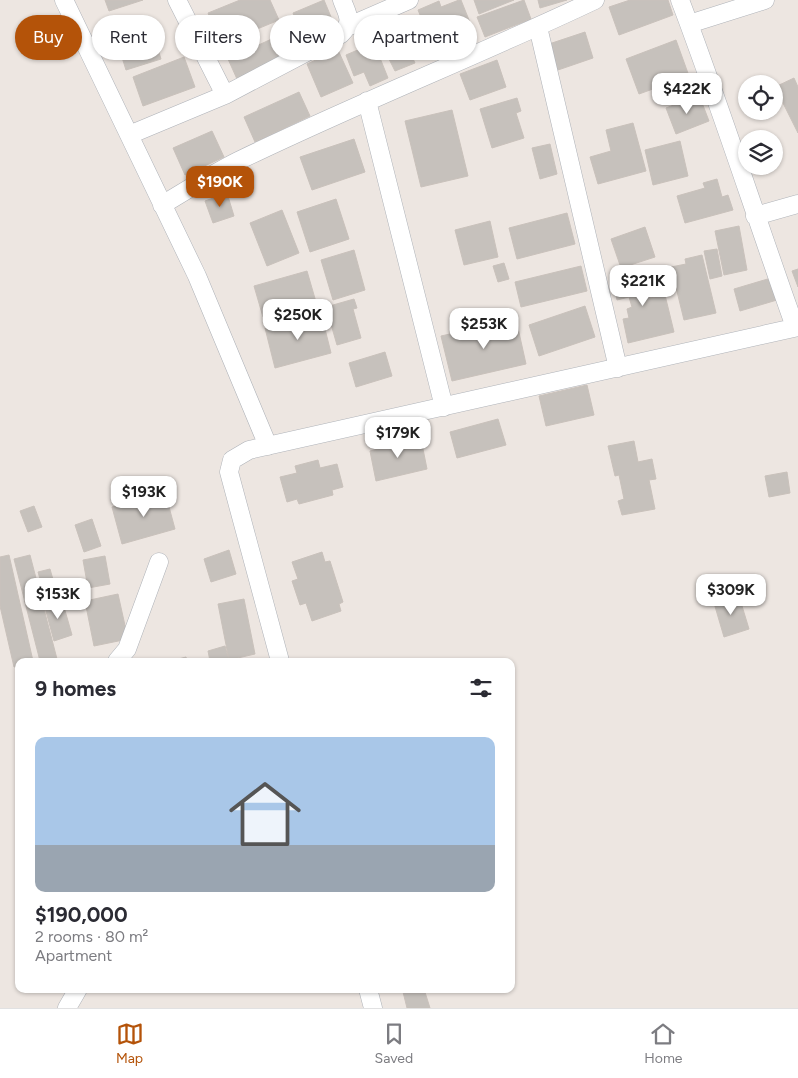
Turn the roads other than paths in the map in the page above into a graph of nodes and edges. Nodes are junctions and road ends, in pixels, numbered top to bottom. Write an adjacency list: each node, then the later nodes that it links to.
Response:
1 (64, 0): 13 (street)
2 (177, 0): 11 (street)
3 (342, 0): 9 (street)
4 (409, 0): 9 (street)
5 (594, 0): 10 (street)
6 (680, 0): 8 (street)
7 (765, 0): 8 (street)
8 (689, 24): 16 (street)
9 (348, 27): 11 (street)
10 (538, 27): 12 (street); 18 (street)
11 (225, 95): 13 (street)
12 (367, 101): 15 (street); 19 (street)
13 (129, 135): 15 (street)
14 (798, 204): 16 (street)
15 (162, 205): 20 (street)
16 (755, 216): 17 (street)
17 (797, 327): 18 (street)
18 (618, 368): 19 (street)
19 (444, 408): 20 (street)
20 (268, 446): 23 (street)
21 (159, 562): 22 (street)
22 (119, 658)
23 (279, 658)
24 (76, 993): 26 (street)
25 (369, 993): 27 (street)
26 (67, 1008)
27 (373, 1008)

